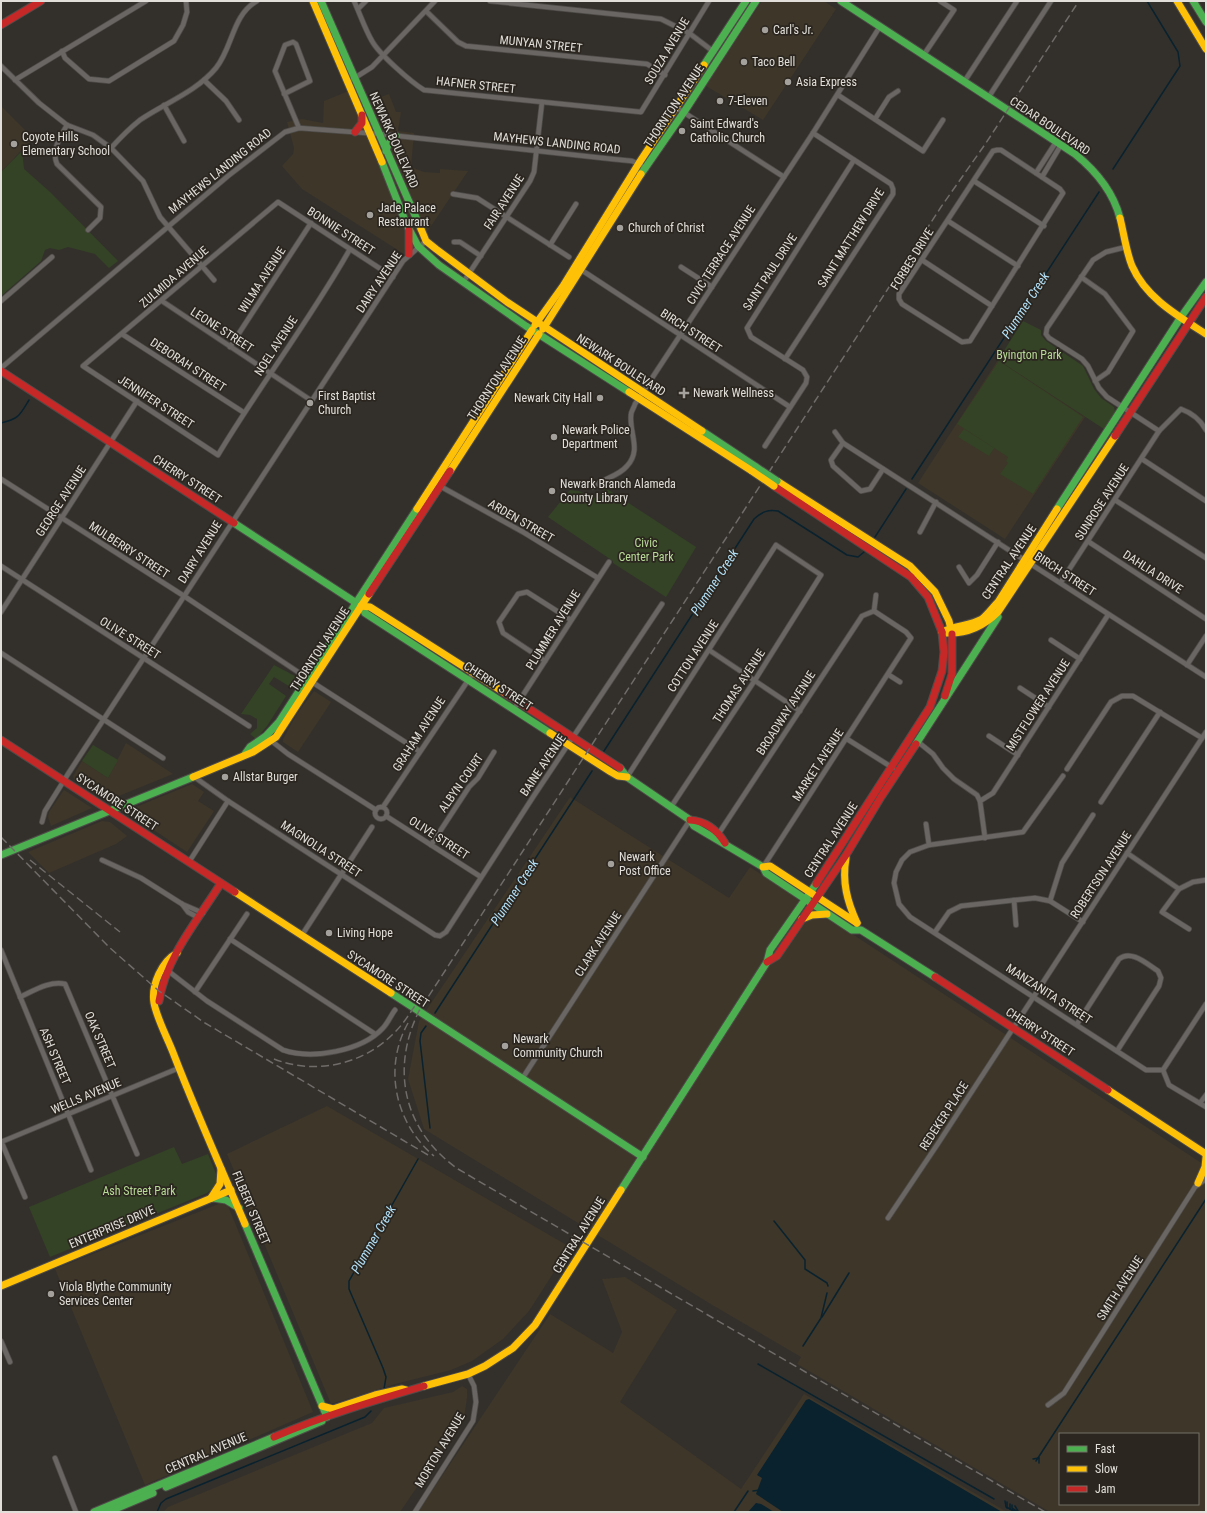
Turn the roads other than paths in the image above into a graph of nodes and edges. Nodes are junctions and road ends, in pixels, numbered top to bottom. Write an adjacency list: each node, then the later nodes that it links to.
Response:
1 (41, 1): 23 (main road)
2 (146, 1): 27 (street)
3 (186, 1): 27 (street)
4 (256, 1): 34 (street)
5 (313, 1): 35 (main road, NEWARK BOULEVARD)
6 (322, 1): 35 (main road, NEWARK BOULEVARD)
7 (354, 1): 20 (street, HAFNER STREET)
8 (366, 1): 20 (street)
9 (436, 1): 21 (street)
10 (490, 1): 25 (street)
11 (709, 1): 25 (street, SOUZA AVENUE)
12 (746, 1): 28 (main road, THORNTON AVENUE)
13 (756, 1): 45 (main road, THORNTON AVENUE)
14 (841, 1): 24 (main road, CEDAR BOULEVARD)
15 (940, 1): 30 (street)
16 (1017, 1): 36 (street)
17 (1051, 1): 40 (street)
18 (1177, 1): 26 (main road)
19 (1194, 1): 22 (main road)
20 (358, 9): 29 (street, HAFNER STREET)
21 (426, 11): 29 (street); 32 (street, MUNYAN STREET)
22 (1206, 22)
23 (1, 25)
24 (879, 28): 30 (main road, CEDAR BOULEVARD); 39 (street, CIVIC TERRACE AVENUE)
25 (689, 34): 28 (street); 32 (street, SOUZA AVENUE)
26 (1206, 49)
27 (62, 51): 33 (street)
28 (714, 52): 43 (main road, THORNTON AVENUE)
29 (384, 54): 35 (street); 41 (street, HAFNER STREET)
30 (923, 56): 36 (main road, CEDAR BOULEVARD)
31 (1, 66): 33 (street)
32 (665, 75): 44 (street, SOUZA AVENUE)
33 (15, 80): 50 (street)
34 (204, 80): 42 (street); 48 (street)
35 (351, 80): 46 (main road, NEWARK BOULEVARD); 55 (main road, NEWARK BOULEVARD)
36 (964, 82): 40 (main road, CEDAR BOULEVARD)
37 (898, 91): 47 (street)
38 (284, 94): 38 (street); 51 (street)
39 (838, 95): 47 (street); 53 (street, CIVIC TERRACE AVENUE)
40 (988, 98): 58 (main road, CEDAR BOULEVARD)
41 (542, 102): 44 (street, HAFNER STREET); 61 (street, FAIR AVENUE)
42 (164, 106): 57 (street); 59 (street)
43 (677, 108): 45 (street); 63 (main road, THORNTON AVENUE)
44 (641, 112)
45 (684, 112): 63 (main road, THORNTON AVENUE); 66 (street)
46 (362, 115): 52 (main road); 54 (main road, NEWARK BOULEVARD)
47 (875, 119): 49 (street)
48 (239, 120)
49 (943, 120)
50 (66, 125): 59 (street); 77 (street)
51 (299, 128): 52 (street, MAYHEWS LANDING ROAD); 75 (street, MAYHEWS LANDING ROAD)
52 (355, 132): 54 (street, MAYHEWS LANDING ROAD)
53 (813, 133): 62 (street, SAINT MATTHEW DRIVE); 66 (street, CIVIC TERRACE AVENUE)
54 (371, 134): 55 (street, MAYHEWS LANDING ROAD); 76 (main road, NEWARK BOULEVARD)
55 (380, 134): 56 (street, MAYHEWS LANDING ROAD); 60 (main road, NEWARK BOULEVARD)
56 (396, 136): 60 (main road); 61 (street, MAYHEWS LANDING ROAD)
57 (184, 141)
58 (1059, 144): 64 (street); 65 (street); 82 (main road, CEDAR BOULEVARD)
59 (111, 148): 75 (street)
60 (386, 151): 78 (main road, NEWARK BOULEVARD)
61 (537, 151): 63 (street, MAYHEWS LANDING ROAD); 71 (street, FAIR AVENUE)
62 (854, 160): 115 (street, SAINT PAUL DRIVE); 115 (street, SAINT MATTHEW DRIVE)
63 (642, 165): 89 (main road, THORNTON AVENUE); 93 (main road, THORNTON AVENUE)
64 (1036, 173): 65 (street, FORBES DRIVE); 67 (street, FORBES DRIVE)
65 (1042, 177): 74 (street, FORBES DRIVE)
66 (784, 178): 100 (street, CIVIC TERRACE AVENUE)
67 (974, 181): 72 (street, FORBES DRIVE); 74 (street)
68 (453, 194): 71 (street)
69 (278, 202): 73 (street, BONNIE STREET); 90 (street, ZULMIDA AVENUE)
70 (576, 204): 80 (street)
71 (507, 216): 80 (street); 85 (street, FAIR AVENUE)
72 (948, 220): 88 (street, FORBES DRIVE); 91 (street)
73 (311, 223): 83 (street, BONNIE STREET); 114 (street, WILMA AVENUE)
74 (1044, 226): 91 (street, FORBES DRIVE)
75 (167, 227): 90 (street); 117 (street, MAYHEWS LANDING ROAD)
76 (409, 228): 81 (main road, NEWARK BOULEVARD); 84 (main road)
77 (88, 230)
78 (426, 241): 81 (street, DAIRY AVENUE); 94 (main road, NEWARK BOULEVARD)
79 (454, 242): 85 (street)
80 (550, 244): 87 (street)
81 (418, 246): 84 (street, DAIRY AVENUE); 98 (main road, NEWARK BOULEVARD)
82 (1126, 247): 96 (street); 105 (main road, CEDAR BOULEVARD)
83 (350, 249): 95 (street, BONNIE STREET); 119 (street, NOEL AVENUE)
84 (409, 254): 95 (street, DAIRY AVENUE)
85 (481, 256): 94 (street, FAIR AVENUE)
86 (52, 257): 102 (street)
87 (569, 257)
88 (922, 260): 104 (street); 104 (street, FORBES DRIVE)
89 (578, 262): 93 (street); 106 (main road, THORNTON AVENUE)
90 (202, 266): 97 (street); 103 (street, ZULMIDA AVENUE)
91 (1018, 266): 104 (street, FORBES DRIVE)
92 (681, 267): 100 (street)
93 (581, 271): 108 (main road, THORNTON AVENUE); 113 (street, BIRCH STREET)
94 (470, 273): 98 (street, FAIR AVENUE); 106 (main road, NEWARK BOULEVARD)
95 (393, 277): 124 (street, DAIRY AVENUE)
96 (1081, 277): 120 (street); 120 (street)
97 (214, 280)
98 (464, 281): 109 (main road, NEWARK BOULEVARD)
99 (1206, 282): 105 (main road, CENTRAL AVENUE)
100 (712, 287): 113 (street, CIVIC TERRACE AVENUE)
101 (1206, 297): 107 (main road, CENTRAL AVENUE)
102 (1, 301)
103 (162, 301): 110 (street, ZULMIDA AVENUE); 114 (street, LEONE STREET)
104 (992, 306)
105 (1181, 317): 107 (main road, CEDAR BOULEVARD); 126 (main road, CENTRAL AVENUE)
106 (537, 322): 108 (main road, NEWARK BOULEVARD); 109 (main road, THORNTON AVENUE)
107 (1188, 322): 112 (main road, CEDAR BOULEVARD); 128 (main road, CENTRAL AVENUE)
108 (545, 327): 111 (main road, THORNTON AVENUE); 121 (main road, NEWARK BOULEVARD)
109 (532, 330): 111 (main road, NEWARK BOULEVARD); 140 (main road, THORNTON AVENUE)
110 (122, 334): 116 (street, ZULMIDA AVENUE); 127 (street, DEBORAH STREET)
111 (539, 334): 122 (main road, NEWARK BOULEVARD); 142 (main road, THORNTON AVENUE)
112 (1206, 334)
113 (679, 335): 121 (street, CIVIC TERRACE AVENUE); 125 (street, BIRCH STREET)
114 (230, 347): 119 (street, LEONE STREET)
115 (785, 359): 125 (street, SAINT PAUL DRIVE)
116 (83, 366): 123 (street, JENNIFER STREET)
117 (1, 368)
118 (1, 371): 132 (main road, CHERRY STREET)
119 (270, 374): 124 (street, LEONE STREET); 127 (street, NOEL AVENUE)
120 (1095, 381): 126 (street)
121 (643, 392): 122 (street, CIVIC TERRACE AVENUE); 137 (main road, NEWARK BOULEVARD)
122 (639, 399): 137 (main road, NEWARK BOULEVARD); 143 (street, CIVIC TERRACE AVENUE)
123 (137, 401): 132 (street, GEORGE AVENUE); 135 (street, JENNIFER STREET)
124 (312, 401): 148 (street, DAIRY AVENUE)
125 (790, 407): 134 (street)
126 (1123, 408): 128 (street); 153 (main road, CENTRAL AVENUE)
127 (243, 412): 135 (street, NOEL AVENUE)
128 (1131, 413): 129 (street); 155 (main road, CENTRAL AVENUE)
129 (1159, 430): 130 (street, SUNROSE AVENUE); 136 (street, SUNROSE AVENUE)
130 (1206, 430)
131 (835, 432): 133 (street, BIRCH STREET)
132 (112, 442): 147 (street, GEORGE AVENUE); 148 (main road, CHERRY STREET)
133 (843, 443): 138 (street, BIRCH STREET); 138 (street)
134 (765, 446)
135 (218, 455)
136 (1142, 459): 144 (street, SUNROSE AVENUE); 145 (street)
137 (754, 469): 141 (main road, NEWARK BOULEVARD, bridge)
138 (883, 469): 146 (street, BIRCH STREET)
139 (1, 479): 147 (street, MULBERRY STREET)
140 (434, 482): 142 (street, ARDEN STREET); 165 (main road, THORNTON AVENUE)
141 (776, 483): 175 (main road, NEWARK BOULEVARD); 176 (main road, NEWARK BOULEVARD)
142 (441, 487): 159 (street, ARDEN STREET); 162 (main road, THORNTON AVENUE)
143 (593, 487)
144 (1115, 500): 151 (street, SUNROSE AVENUE); 152 (street)
145 (1206, 501)
146 (936, 502): 149 (street); 150 (street, BIRCH STREET)
147 (63, 518): 160 (street, GEORGE AVENUE); 164 (street, MULBERRY STREET)
148 (232, 522): 164 (street, DAIRY AVENUE); 165 (main road, CHERRY STREET)
149 (920, 532)
150 (998, 542): 153 (street, BIRCH STREET); 157 (street)
151 (1089, 542): 161 (street, SUNROSE AVENUE); 172 (street, DAHLIA DRIVE)
152 (1206, 558)
153 (1026, 560): 155 (street, BIRCH STREET); 175 (main road, CENTRAL AVENUE)
154 (609, 562): 159 (street, PLUMMER AVENUE)
155 (1032, 564): 161 (street, BIRCH STREET); 167 (main road, CENTRAL AVENUE)
156 (1, 566): 160 (street, OLIVE STREET)
157 (959, 567)
158 (821, 575): 181 (street, COTTON AVENUE); 192 (street, THOMAS AVENUE)
159 (598, 578): 173 (street, PLUMMER AVENUE)
160 (21, 579): 169 (street, GEORGE AVENUE); 183 (street, OLIVE STREET)
161 (1061, 582): 171 (street, BIRCH STREET)
162 (372, 592): 165 (main road, THORNTON AVENUE); 170 (main road)
163 (876, 594): 168 (street)
164 (184, 596): 183 (street, DAIRY AVENUE); 191 (street, MULBERRY STREET)
165 (358, 604): 170 (main road, CHERRY STREET); 174 (main road, THORNTON AVENUE); 191 (main road, THORNTON AVENUE)
166 (662, 604): 205 (street, BAINE AVENUE)
167 (1004, 606): 177 (main road, CENTRAL AVENUE); 200 (main road)
168 (874, 611): 188 (street, MARKET AVENUE); 198 (street, BROADWAY AVENUE)
169 (1, 612)
170 (374, 614): 174 (main road); 179 (main road, CHERRY STREET)
171 (1108, 615): 184 (street, MISTFLOWER AVENUE); 186 (street, BIRCH STREET)
172 (1206, 619)
173 (571, 620): 185 (street, PLUMMER AVENUE); 185 (street)
174 (351, 622): 191 (main road, THORNTON AVENUE)
175 (950, 626): 176 (main road, CENTRAL AVENUE); 177 (main road, NEWARK BOULEVARD)
176 (942, 632): 177 (main road); 209 (main road, CENTRAL AVENUE)
177 (952, 634): 200 (main road, NEWARK BOULEVARD)
178 (1206, 636): 186 (street)
179 (414, 639): 187 (main road, CHERRY STREET); 190 (main road, CHERRY STREET)
180 (1051, 640): 184 (street)
181 (709, 650): 192 (street); 221 (street, COTTON AVENUE)
182 (1, 653): 201 (street)
183 (144, 658): 201 (street, DAIRY AVENUE); 202 (street, OLIVE STREET)
184 (1080, 659): 196 (street, MISTFLOWER AVENUE)
185 (545, 661): 195 (street, PLUMMER AVENUE)
186 (1187, 665): 189 (street, BIRCH STREET)
187 (473, 673): 190 (street, GRAHAM AVENUE); 195 (main road, CHERRY STREET)
188 (889, 675): 193 (street); 208 (street, MARKET AVENUE)
189 (1206, 677)
190 (467, 679): 197 (main road, CHERRY STREET); 212 (street, GRAHAM AVENUE)
191 (309, 680): 207 (main road, THORNTON AVENUE); 212 (street, MULBERRY STREET)
192 (755, 680): 198 (street); 227 (street, THOMAS AVENUE)
193 (900, 682)
194 (1020, 688): 196 (street)
195 (519, 702): 197 (street, PLUMMER AVENUE); 205 (main road, CHERRY STREET)
196 (1048, 707): 214 (street, MISTFLOWER AVENUE)
197 (514, 709): 211 (main road, CHERRY STREET)
198 (800, 711): 236 (street, BROADWAY AVENUE)
199 (1160, 712): 206 (street); 217 (street); 225 (street)
200 (936, 713): 209 (main road, CENTRAL AVENUE)
201 (104, 719): 215 (street); 222 (street, DAIRY AVENUE)
202 (249, 726)
203 (1206, 732): 206 (street, ROBERTSON AVENUE)
204 (989, 736): 214 (street)
205 (574, 738): 211 (street, BAINE AVENUE); 221 (main road, CHERRY STREET)
206 (1202, 738): 241 (street, ROBERTSON AVENUE)
207 (269, 739): 219 (main road, THORNTON AVENUE); 228 (street, OLIVE STREET)
208 (847, 739): 216 (street); 246 (street, MARKET AVENUE)
209 (914, 739): 216 (main road, CENTRAL AVENUE); 218 (main road, CENTRAL AVENUE); 224 (street)
210 (1, 740): 222 (main road, SYCAMORE STREET)
211 (568, 744): 221 (main road, CHERRY STREET); 248 (street, BAINE AVENUE)
212 (419, 750): 226 (street, GRAHAM AVENUE)
213 (494, 752): 240 (street, ALBYN COURT)
214 (1018, 755): 224 (street, MISTFLOWER AVENUE)
215 (163, 758)
216 (891, 766): 218 (street); 253 (main road, CENTRAL AVENUE)
217 (1068, 769)
218 (898, 771): 243 (main road, CENTRAL AVENUE)
219 (193, 776): 223 (street, MAGNOLIA STREET); 229 (main road, THORNTON AVENUE)
220 (1063, 776): 237 (street)
221 (627, 777): 227 (main road, CHERRY STREET)
222 (64, 781): 229 (main road, SYCAMORE STREET); 233 (street, DAIRY AVENUE)
223 (228, 801): 245 (street); 247 (street, MAGNOLIA STREET)
224 (980, 801): 237 (street)
225 (1101, 802)
226 (383, 807): 228 (street); 231 (street)
227 (671, 807): 232 (main road, CHERRY STREET)
228 (376, 810): 231 (street, OLIVE STREET)
229 (109, 811): 242 (main road, THORNTON AVENUE); 245 (main road, SYCAMORE STREET)
230 (1093, 815): 257 (street)
231 (386, 816): 240 (street, OLIVE STREET)
232 (690, 820): 236 (main road, CHERRY STREET); 238 (main road, CHERRY STREET); 289 (street, CLARK AVENUE)
233 (42, 822)
234 (926, 824): 239 (street)
235 (372, 827): 247 (street)
236 (719, 833): 238 (main road, CHERRY STREET)
237 (985, 838): 239 (street)
238 (725, 843): 246 (main road, CHERRY STREET)
239 (929, 844): 269 (street, MANZANITA STREET)
240 (431, 845): 248 (street, OLIVE STREET)
241 (1127, 854): 251 (street); 264 (street, ROBERTSON AVENUE)
242 (1, 855)
243 (846, 855): 254 (main road, CENTRAL AVENUE); 265 (main road)
244 (102, 860): 262 (street)
245 (189, 862): 250 (main road, SYCAMORE STREET)
246 (763, 867): 252 (main road, CHERRY STREET); 253 (main road, CHERRY STREET)
247 (341, 874): 270 (street); 271 (street, MAGNOLIA STREET)
248 (481, 877): 271 (street, BAINE AVENUE)
249 (1206, 880): 251 (street)
250 (222, 884): 262 (main road); 270 (main road, SYCAMORE STREET)
251 (1179, 889): 268 (street)
252 (793, 892): 255 (main road, CHERRY STREET); 259 (main road)
253 (810, 892): 254 (main road, CHERRY STREET); 255 (main road, CENTRAL AVENUE)
254 (818, 898): 258 (main road, CENTRAL AVENUE); 265 (main road, CHERRY STREET)
255 (806, 900): 258 (main road, CHERRY STREET); 259 (main road, CENTRAL AVENUE)
256 (1014, 900): 257 (street); 266 (street); 269 (street)
257 (1050, 901): 264 (street)
258 (813, 905): 261 (main road, CHERRY STREET); 263 (main road, CENTRAL AVENUE)
259 (796, 913): 275 (main road, CENTRAL AVENUE)
260 (247, 914): 272 (street)
261 (828, 914): 263 (main road); 267 (main road, CHERRY STREET)
262 (201, 916): 274 (main road)
263 (802, 919): 275 (main road, CENTRAL AVENUE)
264 (1083, 922): 279 (street, ROBERTSON AVENUE)
265 (857, 923): 267 (main road, CHERRY STREET)
266 (1016, 925)
267 (861, 930): 284 (main road, CHERRY STREET)
268 (1189, 930)
269 (935, 932): 279 (street, MANZANITA STREET)
270 (302, 935): 289 (main road, SYCAMORE STREET)
271 (440, 936)
272 (230, 939): 278 (street); 285 (street)
273 (1, 950): 280 (street, ASH STREET)
274 (177, 953): 276 (main road); 277 (main road)
275 (767, 962): 299 (main road, CENTRAL AVENUE)
276 (167, 970): 277 (main road); 278 (street)
277 (157, 989): 287 (main road, FILBERT STREET)
278 (195, 992): 285 (street)
279 (1034, 996): 283 (street, MANZANITA STREET); 284 (street, ROBERTSON AVENUE)
280 (20, 997): 291 (street, OAK STREET); 294 (street, ASH STREET)
281 (1206, 1004): 288 (street)
282 (395, 1010): 285 (street)
283 (1077, 1024): 286 (street, MANZANITA STREET); 286 (street)
284 (1014, 1028): 297 (main road, CHERRY STREET); 308 (street, REDEKER PLACE)
285 (375, 1034)
286 (1117, 1051): 288 (street, MANZANITA STREET)
287 (179, 1068): 291 (street, WELLS AVENUE); 300 (main road, FILBERT STREET)
288 (1162, 1070): 292 (street)
289 (522, 1079): 299 (main road, SYCAMORE STREET)
290 (1206, 1095): 292 (street)
291 (112, 1096): 294 (street, WELLS AVENUE); 296 (street, OAK STREET)
292 (1200, 1104): 293 (street)
293 (1206, 1108)
294 (69, 1114): 295 (street, WELLS AVENUE); 301 (street, ASH STREET)
295 (1, 1142): 305 (street)
296 (136, 1154)
297 (1206, 1154)
298 (1206, 1157): 303 (main road)
299 (643, 1158): 312 (main road, CENTRAL AVENUE)
300 (221, 1166): 304 (main road, FILBERT STREET); 306 (main road)
301 (91, 1170)
302 (1206, 1179): 303 (street)
303 (1198, 1183): 314 (street, SMITH AVENUE)
304 (231, 1190): 306 (main road, ENTERPRISE DRIVE); 307 (main road, FILBERT STREET)
305 (25, 1197)
306 (211, 1198): 307 (main road); 309 (main road, ENTERPRISE DRIVE)
307 (239, 1208): 315 (main road, FILBERT STREET)
308 (888, 1218)
309 (1, 1286)
310 (1, 1341): 311 (street)
311 (10, 1362)
312 (468, 1374): 313 (main road, CENTRAL AVENUE); 321 (street, MORTON AVENUE)
313 (410, 1392): 315 (main road); 316 (main road, CENTRAL AVENUE)
314 (1048, 1405)
315 (322, 1406): 316 (main road, FILBERT STREET)
316 (327, 1417): 319 (main road, CENTRAL AVENUE); 320 (main road, CENTRAL AVENUE)
317 (55, 1458): 318 (street)
318 (76, 1512)
319 (94, 1512)
320 (108, 1512)
321 (414, 1512)

